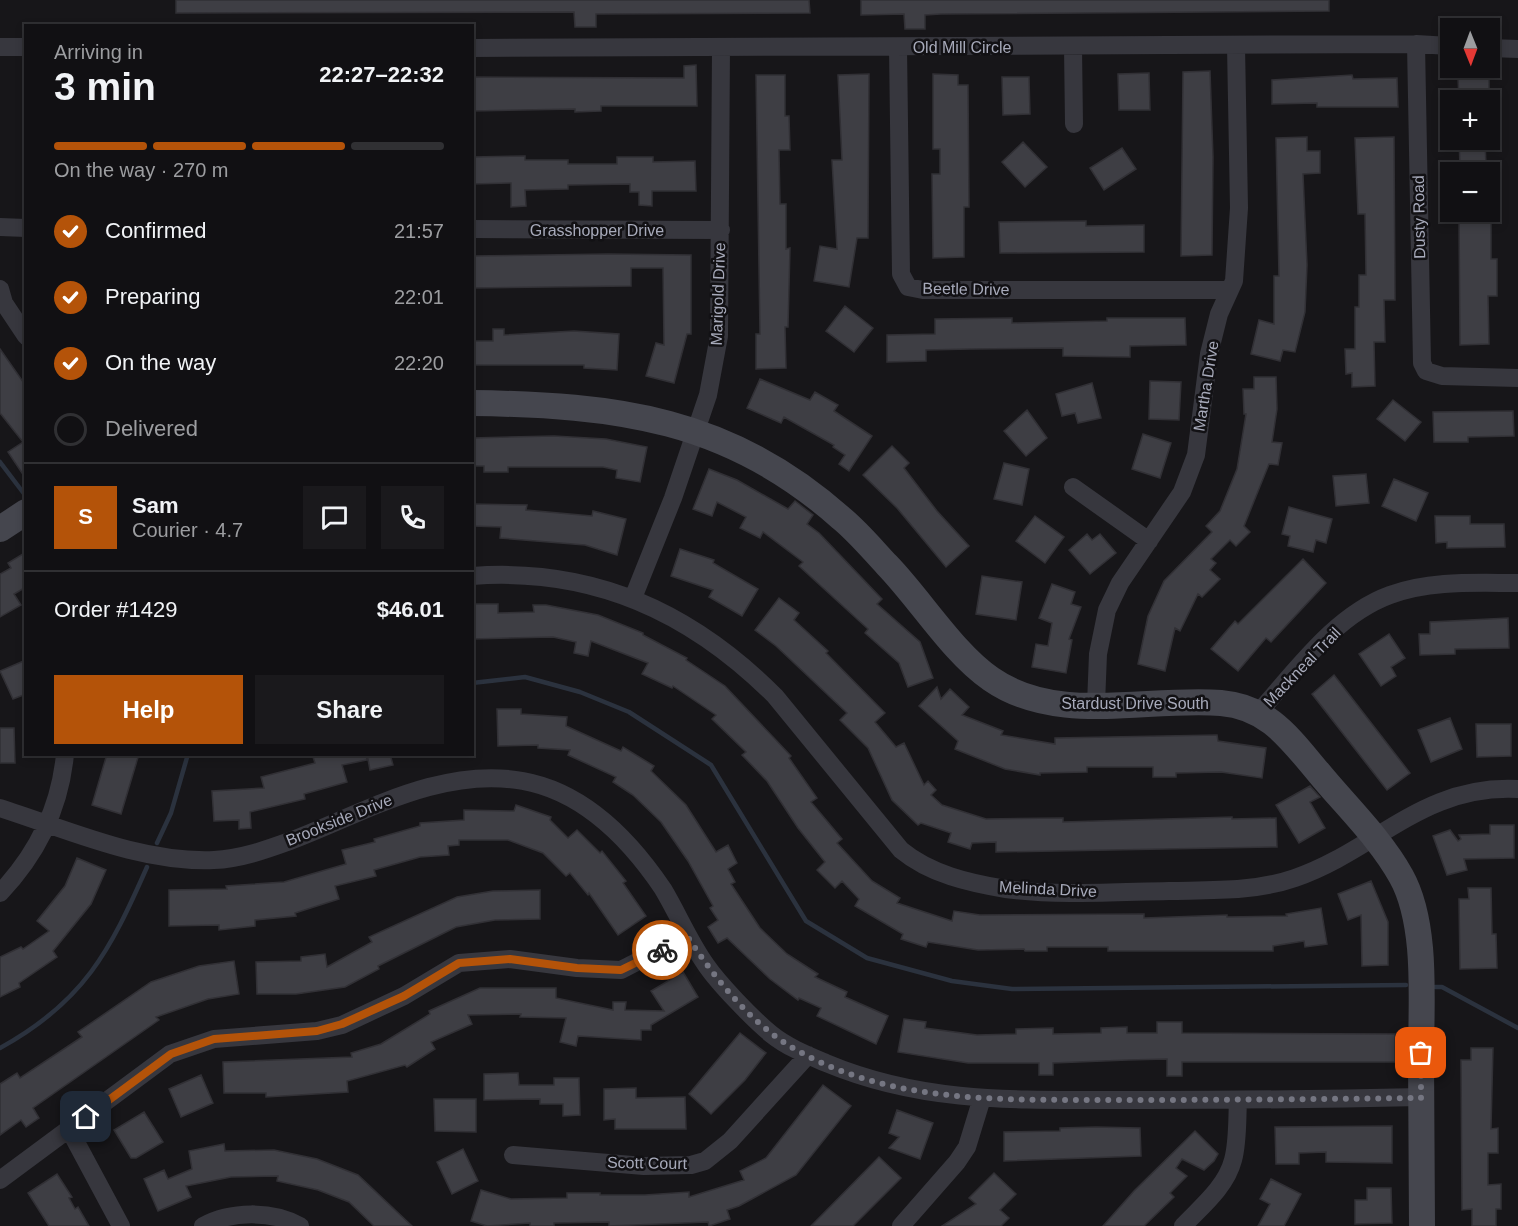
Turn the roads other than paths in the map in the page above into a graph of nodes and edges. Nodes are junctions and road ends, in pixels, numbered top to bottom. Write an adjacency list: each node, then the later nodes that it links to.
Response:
1 (1416, 44): 2 (street, Old Mill Circle); 4 (street, Old Mill Circle); 20 (street, Dusty Road)
2 (1440, 45)
3 (0, 46): 5 (street)
4 (1236, 46): 7 (street, Old Mill Circle); 18 (street, Martha Drive)
5 (24, 47)
6 (898, 47): 7 (street, Old Mill Circle); 9 (street, Old Mill Circle); 18 (street, Beetle Drive)
7 (1072, 47): 12 (street)
8 (474, 48): 9 (street, Old Mill Circle)
9 (721, 48): 16 (street, Marigold Drive)
10 (1500, 48): 11 (street)
11 (1518, 49)
12 (1074, 124)
13 (0, 227): 14 (street)
14 (24, 228)
15 (474, 229): 16 (street, Grasshopper Drive)
16 (721, 230): 22 (street, Marigold Drive)
17 (0, 289): 19 (street)
18 (1230, 290): 26 (street, Martha Drive)
19 (24, 333)
20 (1518, 378)
21 (474, 403): 22 (street, Stardust Drive South)
22 (696, 431): 29 (street, Marigold Drive); 30 (street, Stardust Drive South)
23 (1073, 487): 26 (street)
24 (24, 513): 25 (street)
25 (0, 529)
26 (1149, 541): 30 (street, Martha Drive)
27 (474, 576): 29 (street, Melinda Drive)
28 (1518, 583): 31 (street, Mackneal Trail)
29 (633, 598): 36 (street, Melinda Drive)
30 (1096, 704): 31 (street, Stardust Drive South)
31 (1258, 713): 36 (street, Stardust Drive South)
32 (65, 756): 35 (street)
33 (1518, 789): 36 (street, Melinda Drive)
34 (0, 808): 35 (street, Brookside Drive)
35 (50, 824): 37 (street); 38 (street, Brookside Drive)
36 (1372, 836): 41 (street, Stardust Drive South)
37 (0, 893)
38 (687, 936): 39 (street, Brookside Drive); 43 (street)
39 (808, 1055): 40 (street, Brookside Drive); 44 (street, Scott Court)
40 (982, 1098): 42 (street, Brookside Drive); 49 (street)
41 (1421, 1098): 42 (street, Brookside Drive); 51 (street, Stardust Drive South)
42 (1238, 1100): 50 (street)
43 (69, 1129): 45 (street); 46 (street)
44 (513, 1155)
45 (0, 1180)
46 (121, 1226)
47 (203, 1226): 48 (street)
48 (300, 1226)
49 (901, 1226)
50 (1182, 1226)
51 (1422, 1226)

